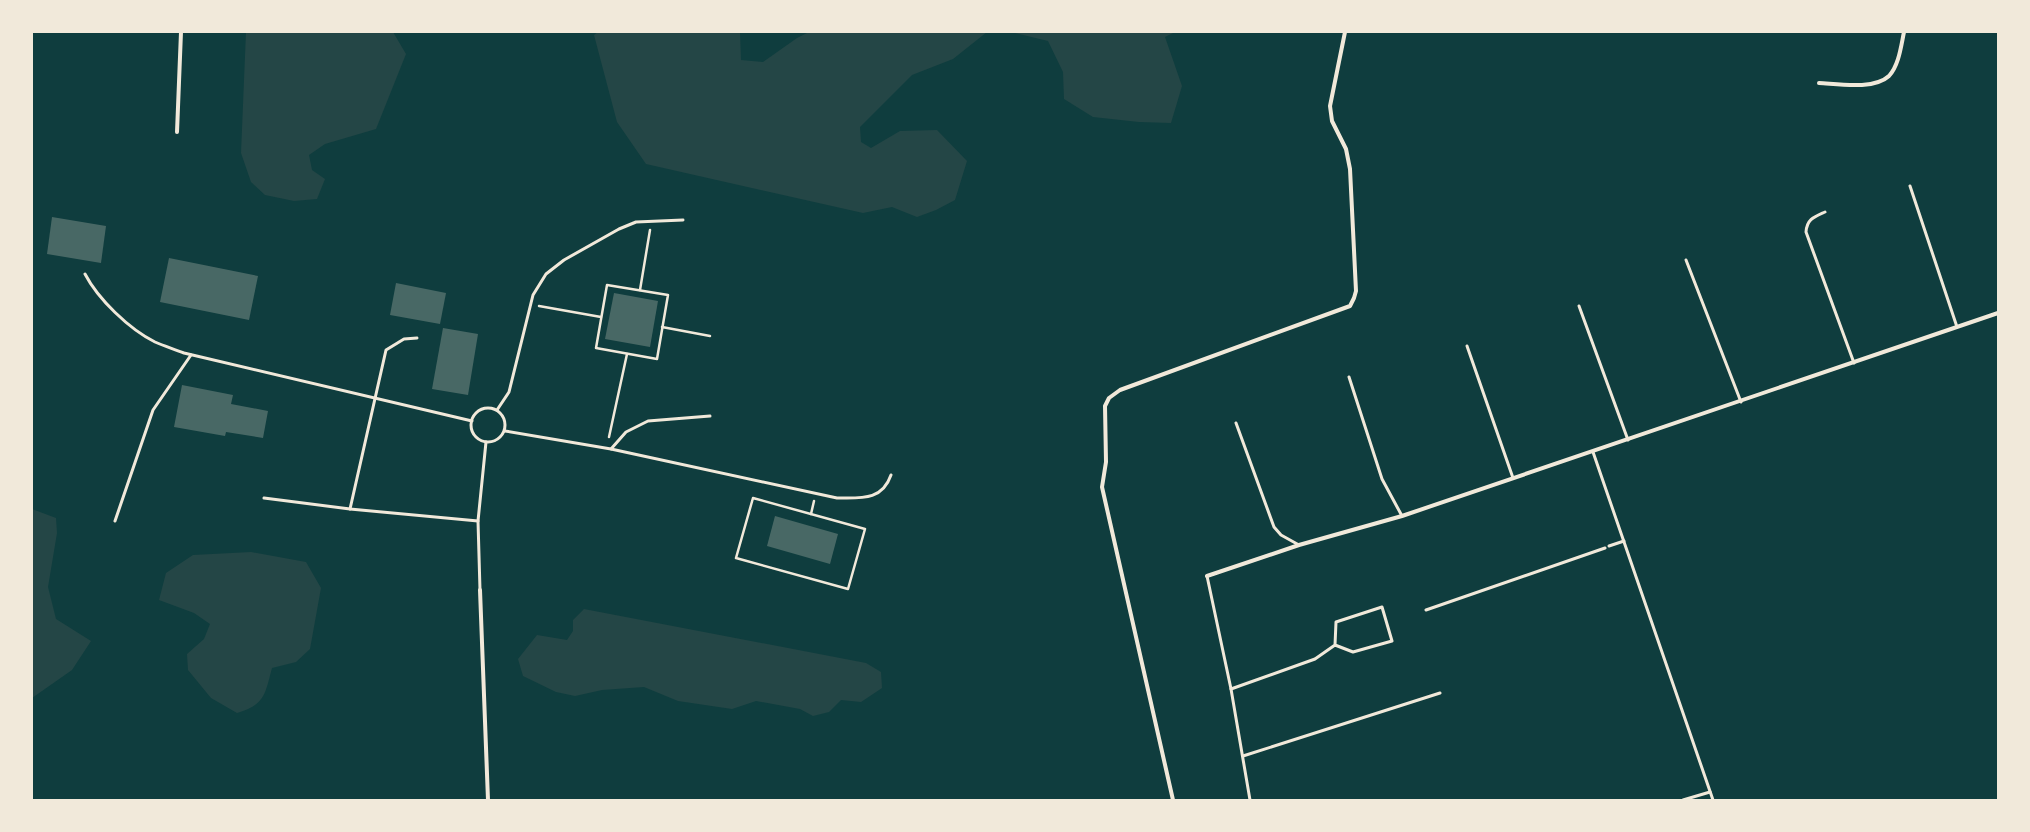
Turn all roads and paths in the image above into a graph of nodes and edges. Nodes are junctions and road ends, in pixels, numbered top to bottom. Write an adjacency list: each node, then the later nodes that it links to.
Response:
1 (181, 32): 5 (street)
2 (1345, 32): 59 (street)
3 (1904, 32): 4 (street)
4 (1819, 83)
5 (177, 132)
6 (1910, 186): 18 (lane)
7 (1825, 212): 24 (lane)
8 (683, 220): 9 (lane)
9 (651, 221): 12 (path); 13 (lane)
10 (1686, 260): 27 (lane)
11 (85, 274): 23 (lane)
12 (640, 290): 16 (path); 17 (path)
13 (531, 305): 16 (path); 28 (lane)
14 (1579, 306): 33 (lane)
15 (1998, 313): 18 (street)
16 (602, 317): 22 (path)
17 (662, 327): 19 (path); 22 (path)
18 (1957, 327): 24 (street)
19 (710, 336)
20 (417, 338): 26 (lane)
21 (1467, 346): 39 (lane)
22 (627, 354): 35 (path)
23 (191, 356): 26 (lane); 43 (lane)
24 (1854, 363): 27 (street)
25 (1349, 377): 42 (lane)
26 (375, 397): 30 (lane); 41 (lane)
27 (1740, 402): 33 (street)
28 (497, 410): 30 (lane); 32 (lane)
29 (710, 416): 36 (lane)
30 (472, 421): 34 (lane)
31 (1236, 422): 46 (lane)
32 (505, 431): 34 (lane); 35 (lane)
33 (1628, 440): 37 (street)
34 (486, 442): 44 (lane)
35 (607, 449): 36 (lane)
36 (612, 449): 38 (lane)
37 (1593, 452): 39 (street); 45 (lane)
38 (891, 475)
39 (1513, 478): 42 (street)
40 (264, 498): 41 (lane)
41 (350, 509): 44 (lane)
42 (1402, 516): 46 (street)
43 (115, 521)
44 (478, 521): 51 (lane)
45 (1624, 541): 47 (lane); 57 (lane)
46 (1299, 545): 49 (street)
47 (1610, 546)
48 (1605, 548): 52 (lane)
49 (1207, 576): 54 (lane)
50 (848, 589): 50 (path)
51 (480, 590): 58 (street)
52 (1426, 610)
53 (1335, 644): 53 (lane); 54 (lane)
54 (1231, 689): 56 (lane)
55 (1440, 693): 56 (lane)
56 (1243, 756): 60 (lane)
57 (1710, 792): 61 (lane); 62 (lane)
58 (488, 800)
59 (1173, 800)
60 (1250, 800)
61 (1684, 800)
62 (1713, 800)

